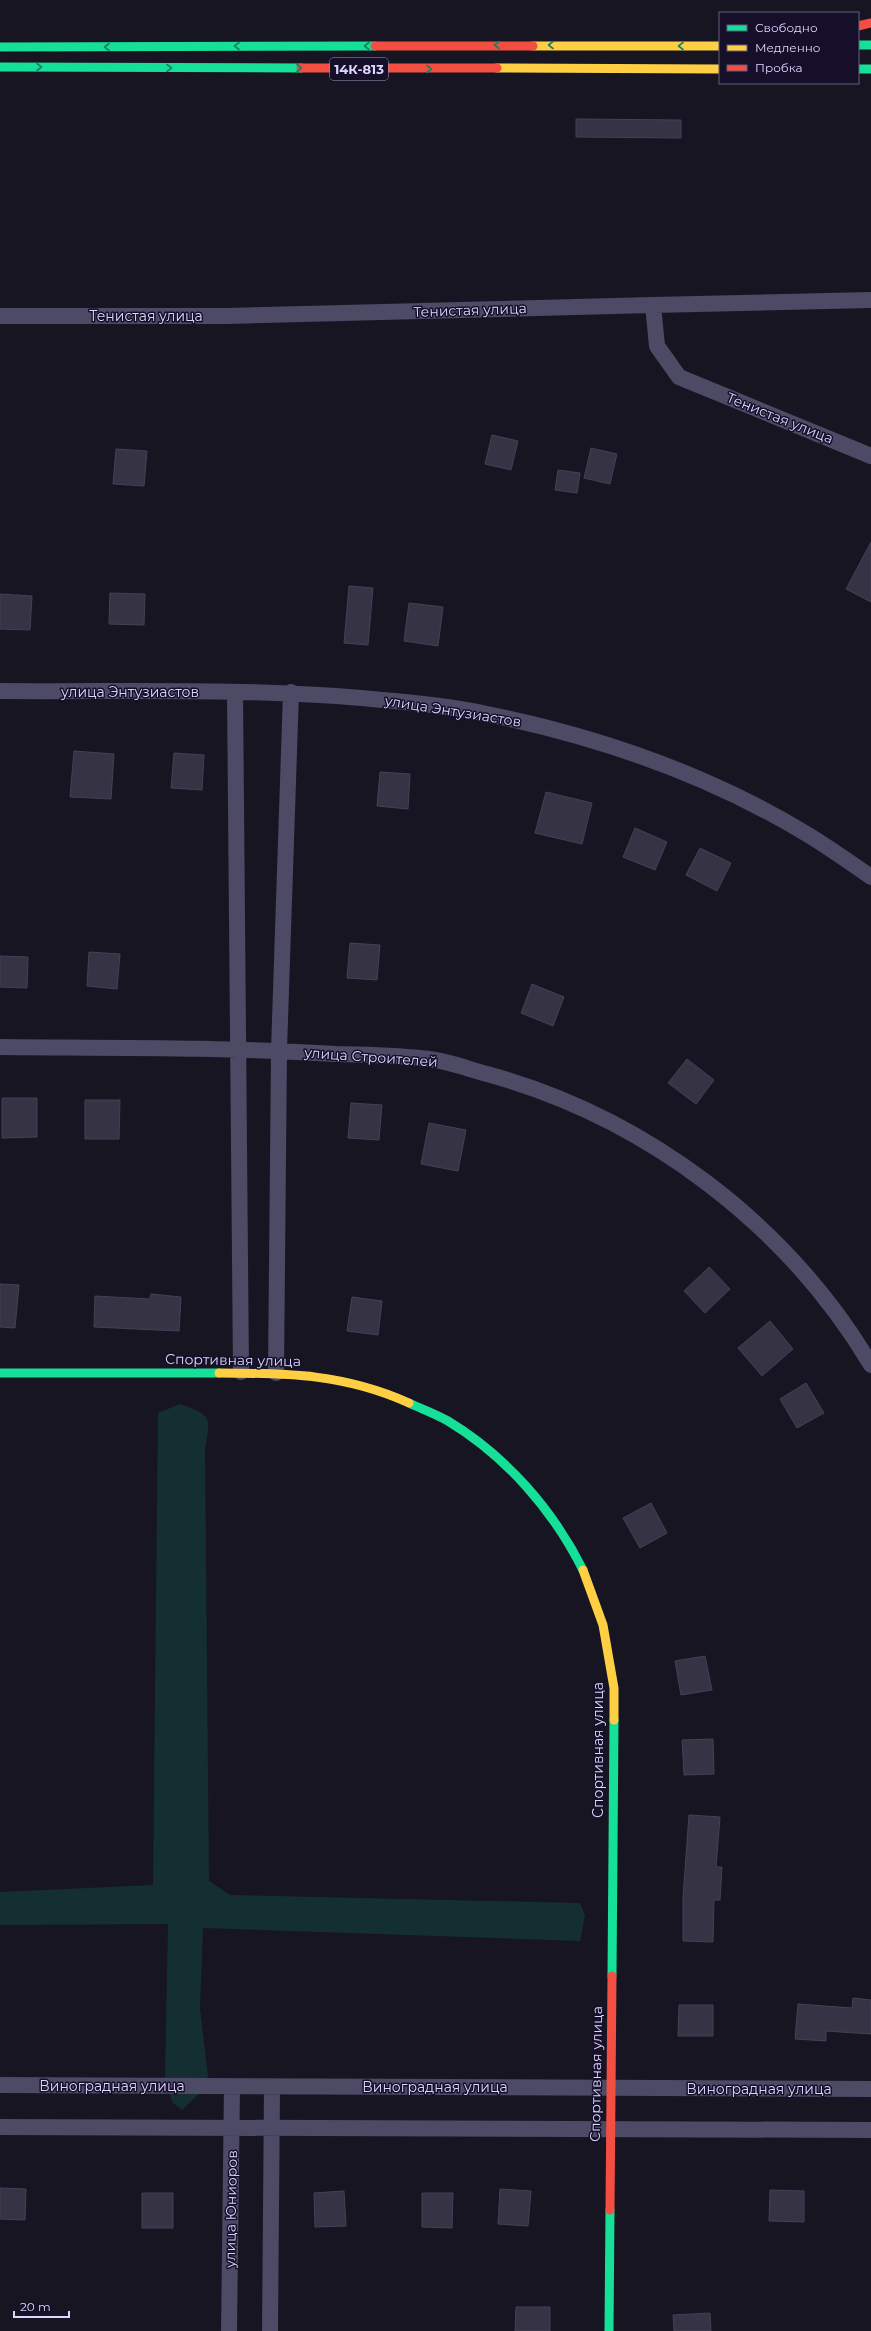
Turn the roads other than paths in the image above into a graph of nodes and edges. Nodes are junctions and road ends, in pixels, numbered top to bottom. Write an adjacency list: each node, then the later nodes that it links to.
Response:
1 (871, 23): 2 (main road)
2 (859, 26)
3 (859, 45): 4 (main road)
4 (871, 45)
5 (719, 46): 6 (main road, 14К-813, one-way to 6)
6 (0, 47)
7 (0, 67): 8 (main road, 14К-813, one-way to 8)
8 (719, 69)
9 (859, 69): 10 (main road)
10 (871, 69)
11 (871, 300): 12 (street)
12 (653, 305): 13 (street, Тенистая улица); 14 (street, Тенистая улица)
13 (0, 316)
14 (871, 456)
15 (0, 692): 16 (street, улица Энтузиастов)
16 (235, 692): 17 (street, улица Энтузиастов); 20 (street)
17 (291, 692): 18 (street, улица Энтузиастов); 21 (street)
18 (871, 877)
19 (0, 1047): 20 (street, улица Строителей)
20 (239, 1050): 21 (street, улица Строителей); 24 (street)
21 (279, 1050): 22 (street, улица Строителей); 25 (street)
22 (871, 1365)
23 (0, 1372): 24 (main road, Спортивная улица)
24 (241, 1372): 25 (main road, Спортивная улица)
25 (276, 1372): 29 (main road, Спортивная улица)
26 (0, 2085): 27 (street, Виноградная улица)
27 (232, 2086): 28 (street, Виноградная улица); 32 (street, улица Юниоров)
28 (272, 2087): 29 (street, Виноградная улица); 33 (street)
29 (610, 2088): 30 (street, Виноградная улица); 34 (main road, Спортивная улица)
30 (871, 2089)
31 (0, 2127): 32 (street)
32 (232, 2128): 33 (street); 36 (street, улица Юниоров)
33 (272, 2128): 34 (street); 37 (street)
34 (610, 2129): 35 (street); 38 (main road, Спортивная улица)
35 (871, 2130)
36 (229, 2331)
37 (270, 2331)
38 (609, 2331)

